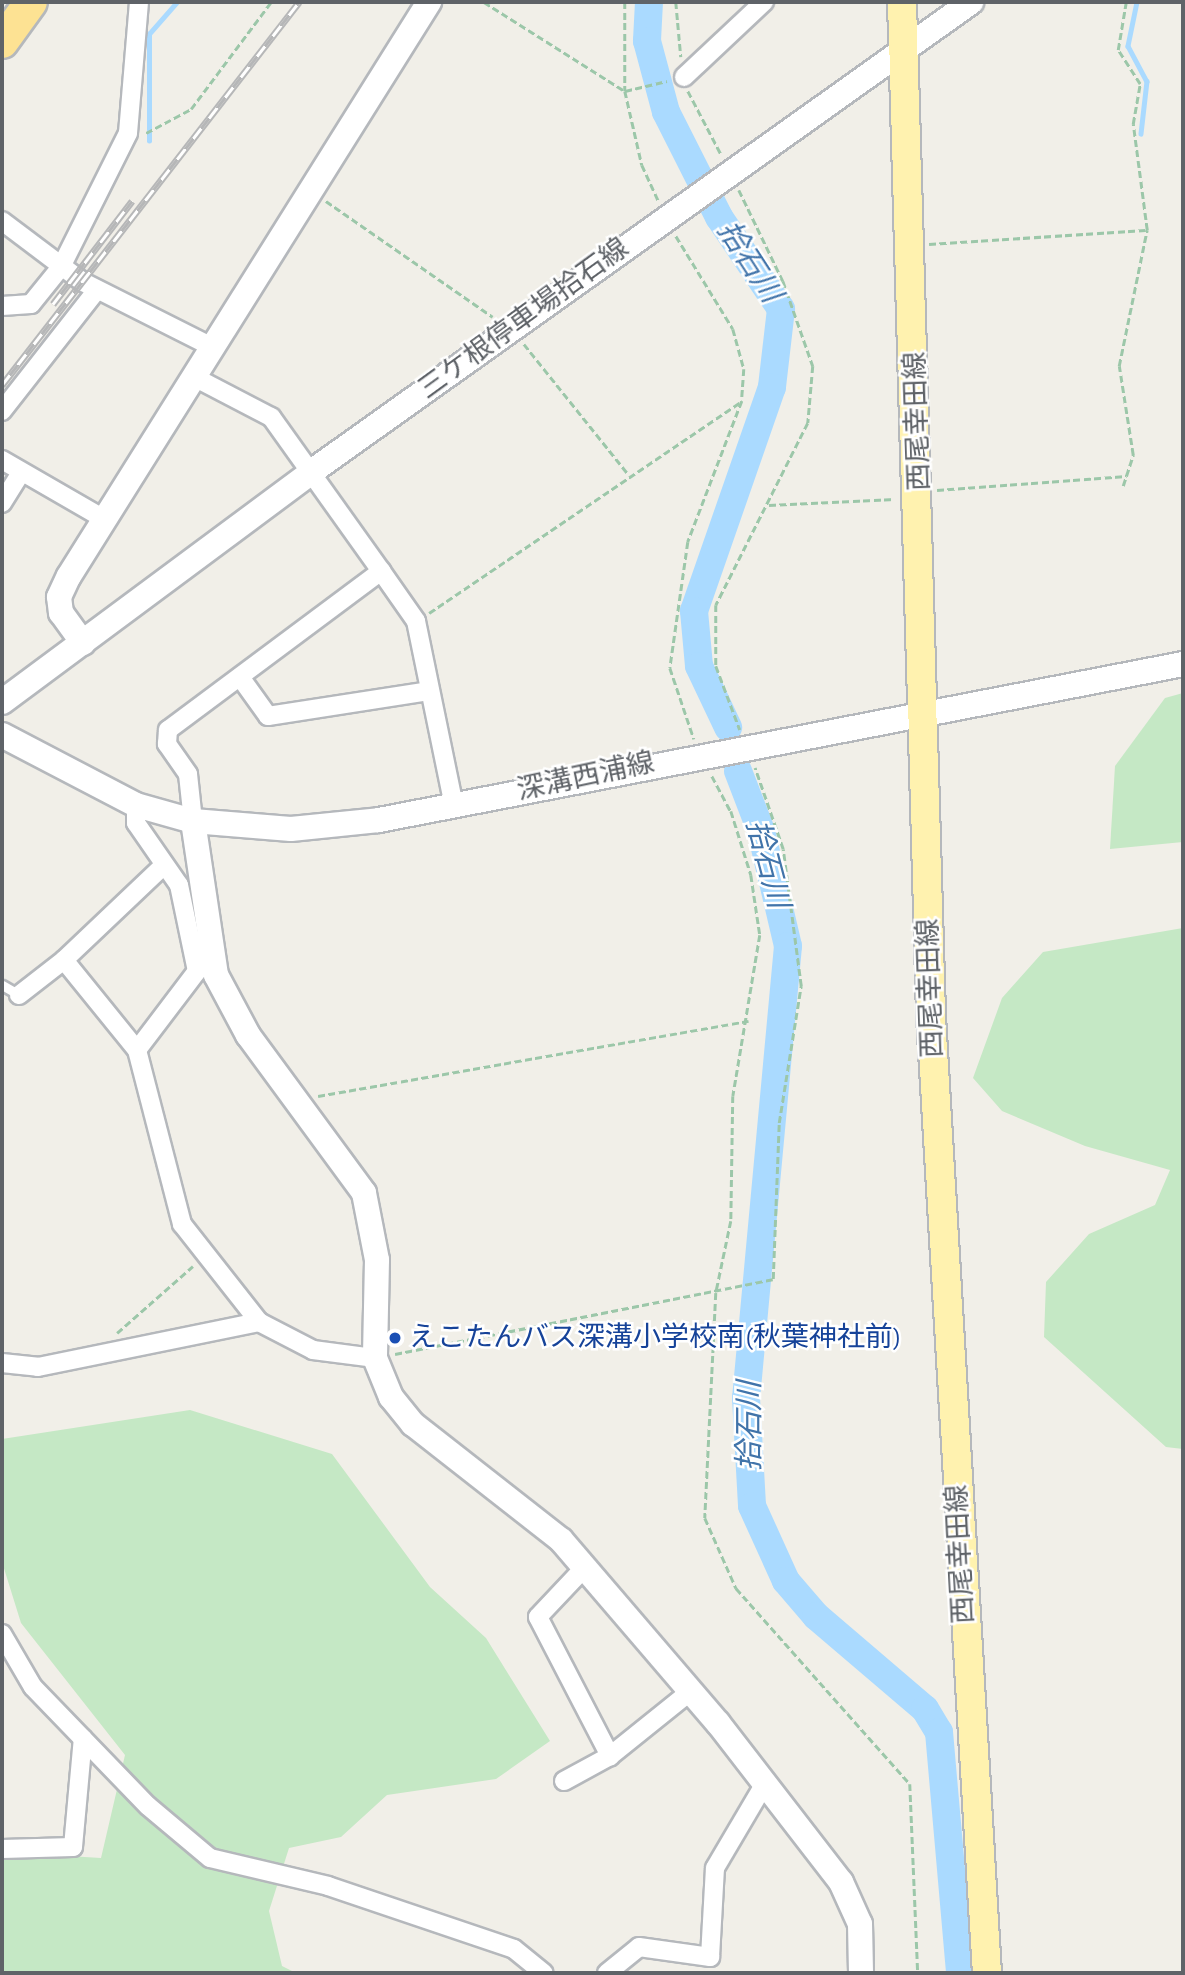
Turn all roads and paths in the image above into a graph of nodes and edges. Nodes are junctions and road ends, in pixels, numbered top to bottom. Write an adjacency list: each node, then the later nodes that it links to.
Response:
1 (6, 2): 12 (highway)
2 (31, 2): 13 (highway)
3 (139, 2): 17 (street)
4 (271, 2): 17 (path)
5 (429, 2): 19 (main road)
6 (484, 2): 16 (path)
7 (625, 2): 16 (path)
8 (764, 2): 15 (street)
9 (902, 2): 14 (main road, 西尾幸田線)
10 (971, 2): 14 (main road, 三ケ根停車場拾石線)
11 (1126, 2): 22 (path)
12 (2, 8)
13 (2, 42)
14 (906, 47): 18 (main road, 三ケ根停車場拾石線); 23 (main road, 西尾幸田線)
15 (684, 76): 16 (path)
16 (625, 91): 20 (path)
17 (128, 133): 24 (street)
18 (724, 177): 20 (main road, 三ケ根停車場拾石線); 40 (path)
19 (312, 191): 27 (path); 28 (main road)
20 (667, 215): 27 (main road, 三ケ根停車場拾石線); 30 (path)
21 (2, 221): 24 (street)
22 (1147, 230): 23 (path); 36 (path)
23 (912, 246): 38 (main road, 西尾幸田線)
24 (61, 267): 25 (street); 26 (street)
25 (97, 290): 28 (street); 31 (street)
26 (2, 306)
27 (513, 330): 33 (main road, 三ケ根停車場拾石線); 35 (path)
28 (212, 347): 29 (main road)
29 (194, 376): 33 (street); 41 (main road)
30 (742, 401): 35 (path); 52 (path)
31 (2, 411)
32 (2, 460): 34 (street)
33 (314, 470): 42 (street); 44 (main road, 三ケ根停車場拾石線)
34 (21, 472): 39 (street); 41 (street)
35 (629, 475): 43 (path)
36 (1126, 476): 37 (path); 38 (path)
37 (1123, 485)
38 (920, 495): 40 (path); 49 (main road, 西尾幸田線)
39 (2, 503)
40 (769, 505): 51 (path)
41 (106, 520): 44 (main road)
42 (381, 571): 43 (street); 46 (street)
43 (416, 621): 47 (street)
44 (83, 643): 48 (main road, 三ケ根停車場拾石線)
45 (1183, 664): 49 (main road, 深溝西浦線)
46 (240, 677): 47 (street); 55 (street)
47 (430, 691): 54 (street)
48 (2, 702)
49 (927, 711): 51 (main road, 深溝西浦線); 82 (main road, 西尾幸田線)
50 (2, 735): 53 (main road, 深溝西浦線)
51 (747, 751): 52 (main road, 深溝西浦線); 65 (path)
52 (699, 753): 54 (main road, 深溝西浦線); 61 (path)
53 (136, 805): 55 (main road, 深溝西浦線); 56 (street)
54 (454, 806): 55 (main road, 深溝西浦線)
55 (193, 821): 58 (main road)
56 (164, 865): 57 (street); 58 (street)
57 (64, 960): 60 (street); 62 (street)
58 (206, 973): 62 (street); 63 (main road)
59 (2, 985): 60 (lane)
60 (19, 995)
61 (749, 1021): 63 (path); 65 (path)
62 (137, 1050): 64 (street)
63 (293, 1100): 67 (main road)
64 (204, 1256): 66 (street); 68 (path)
65 (716, 1293): 67 (path); 81 (path)
66 (259, 1322): 67 (street); 68 (street)
67 (375, 1358): 70 (main road)
68 (87, 1359): 69 (street)
69 (2, 1363)
70 (586, 1566): 72 (main road); 74 (street)
71 (2, 1634): 73 (street)
72 (692, 1690): 74 (street); 76 (main road)
73 (83, 1738): 77 (street); 78 (street)
74 (610, 1756): 75 (street)
75 (564, 1781)
76 (765, 1783): 79 (street); 80 (main road)
77 (2, 1849)
78 (544, 1973)
79 (607, 1973)
80 (861, 1973)
81 (918, 1973)
82 (987, 1973)

